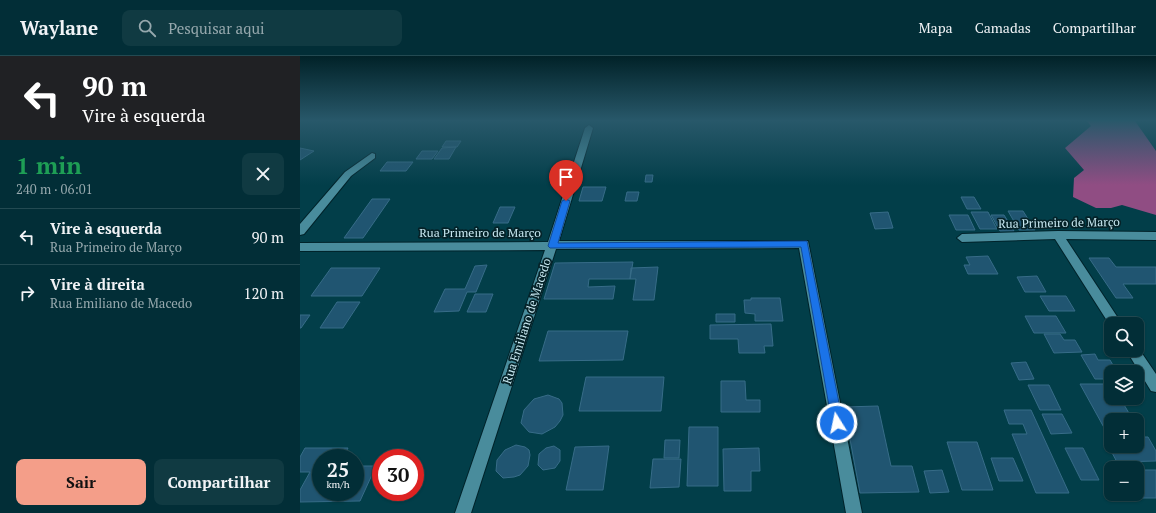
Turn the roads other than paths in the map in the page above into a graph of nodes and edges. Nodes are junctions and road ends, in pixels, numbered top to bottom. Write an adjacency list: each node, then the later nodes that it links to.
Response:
1 (585, 142): 7 (street, Rua Emiliano de Macedo)
2 (372, 156): 3 (street)
3 (300, 231)
4 (1058, 235): 5 (street, Rua Primeiro de Março); 6 (street, Rua Primeiro de Março); 9 (street)
5 (1156, 236)
6 (962, 238)
7 (552, 246): 8 (street, Rua Primeiro de Março); 12 (street, Rua Emiliano de Macedo); 13 (street, Rua Primeiro de Março)
8 (300, 247)
9 (1111, 317)
10 (1137, 357): 11 (street)
11 (1156, 386)
12 (463, 513)
13 (854, 513)

